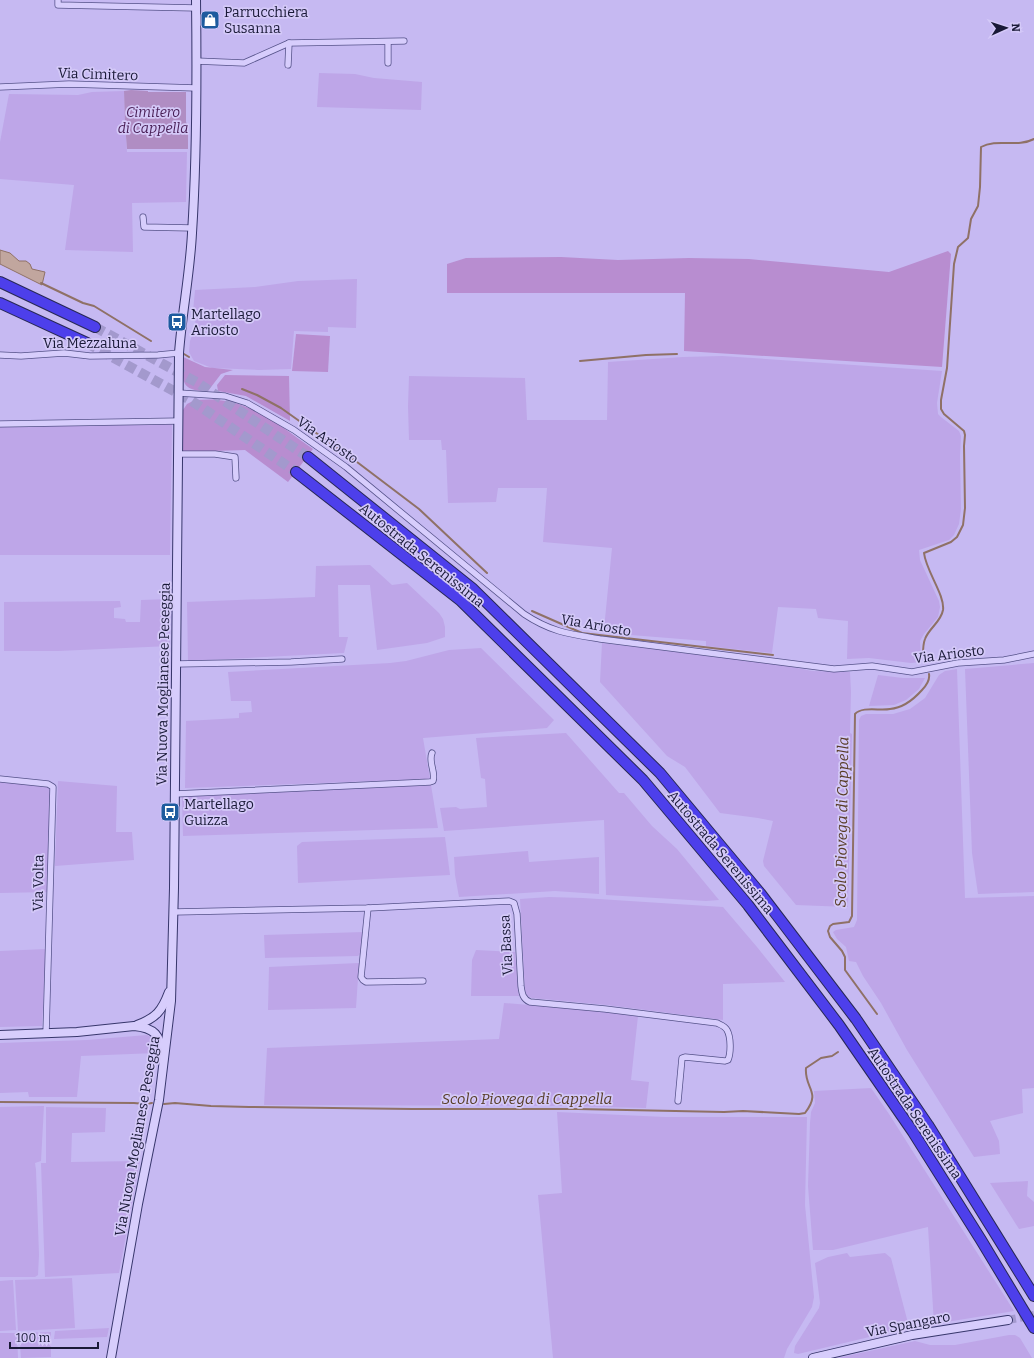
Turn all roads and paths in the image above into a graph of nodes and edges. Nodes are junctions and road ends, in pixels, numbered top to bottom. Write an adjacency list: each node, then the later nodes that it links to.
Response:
1 (58, 0): 2 (street)
2 (118, 3): 3 (street)
3 (196, 4): 7 (main road, Via Nuova Moglianese Peseggia)
4 (388, 42): 5 (street); 6 (street); 8 (street)
5 (404, 42)
6 (289, 44): 7 (street); 9 (street)
7 (196, 61): 11 (main road, Via Nuova Moglianese Peseggia)
8 (388, 63)
9 (288, 65)
10 (0, 87): 11 (street, Via Cimitero)
11 (196, 88): 13 (main road, Via Nuova Moglianese Peseggia)
12 (143, 217): 13 (street)
13 (192, 228): 18 (main road, Via Nuova Moglianese Peseggia)
14 (0, 282): 16 (highway)
15 (0, 302): 17 (highway)
16 (95, 327)
17 (87, 343)
18 (179, 353): 19 (street, Via Mezzaluna); 20 (main road, Via Nuova Moglianese Peseggia)
19 (0, 355)
20 (179, 393): 21 (main road, Via Nuova Moglianese Peseggia); 27 (street, Via Ariosto)
21 (179, 421): 22 (street); 23 (main road, Via Nuova Moglianese Peseggia)
22 (0, 424)
23 (179, 454): 26 (street); 29 (main road, Via Nuova Moglianese Peseggia)
24 (308, 457): 45 (highway, Autostrada Serenissima)
25 (296, 472): 47 (highway, Autostrada Serenissima)
26 (236, 478)
27 (1034, 654)
28 (342, 659): 29 (street)
29 (176, 664): 32 (main road, Via Nuova Moglianese Peseggia)
30 (432, 752): 32 (street)
31 (0, 779): 41 (street, Via Volta)
32 (175, 794): 34 (main road, Via Nuova Moglianese Peseggia)
33 (368, 908): 34 (street, Via Bassa); 35 (street); 44 (street, Via Bassa)
34 (174, 912): 36 (main road, Via Nuova Moglianese Peseggia)
35 (423, 981)
36 (172, 984): 37 (main road); 39 (main road, Via Nuova Moglianese Peseggia)
37 (151, 1019): 38 (main road); 39 (main road)
38 (134, 1026): 40 (main road); 41 (main road)
39 (169, 1027): 40 (main road); 43 (main road, Via Nuova Moglianese Peseggia)
40 (153, 1031): 43 (main road)
41 (46, 1034): 42 (main road)
42 (0, 1035)
43 (164, 1067): 48 (main road, Via Nuova Moglianese Peseggia)
44 (678, 1101)
45 (1034, 1296)
46 (1008, 1320): 49 (main road, Via Spangaro)
47 (1034, 1328)
48 (111, 1358)
49 (814, 1358)

